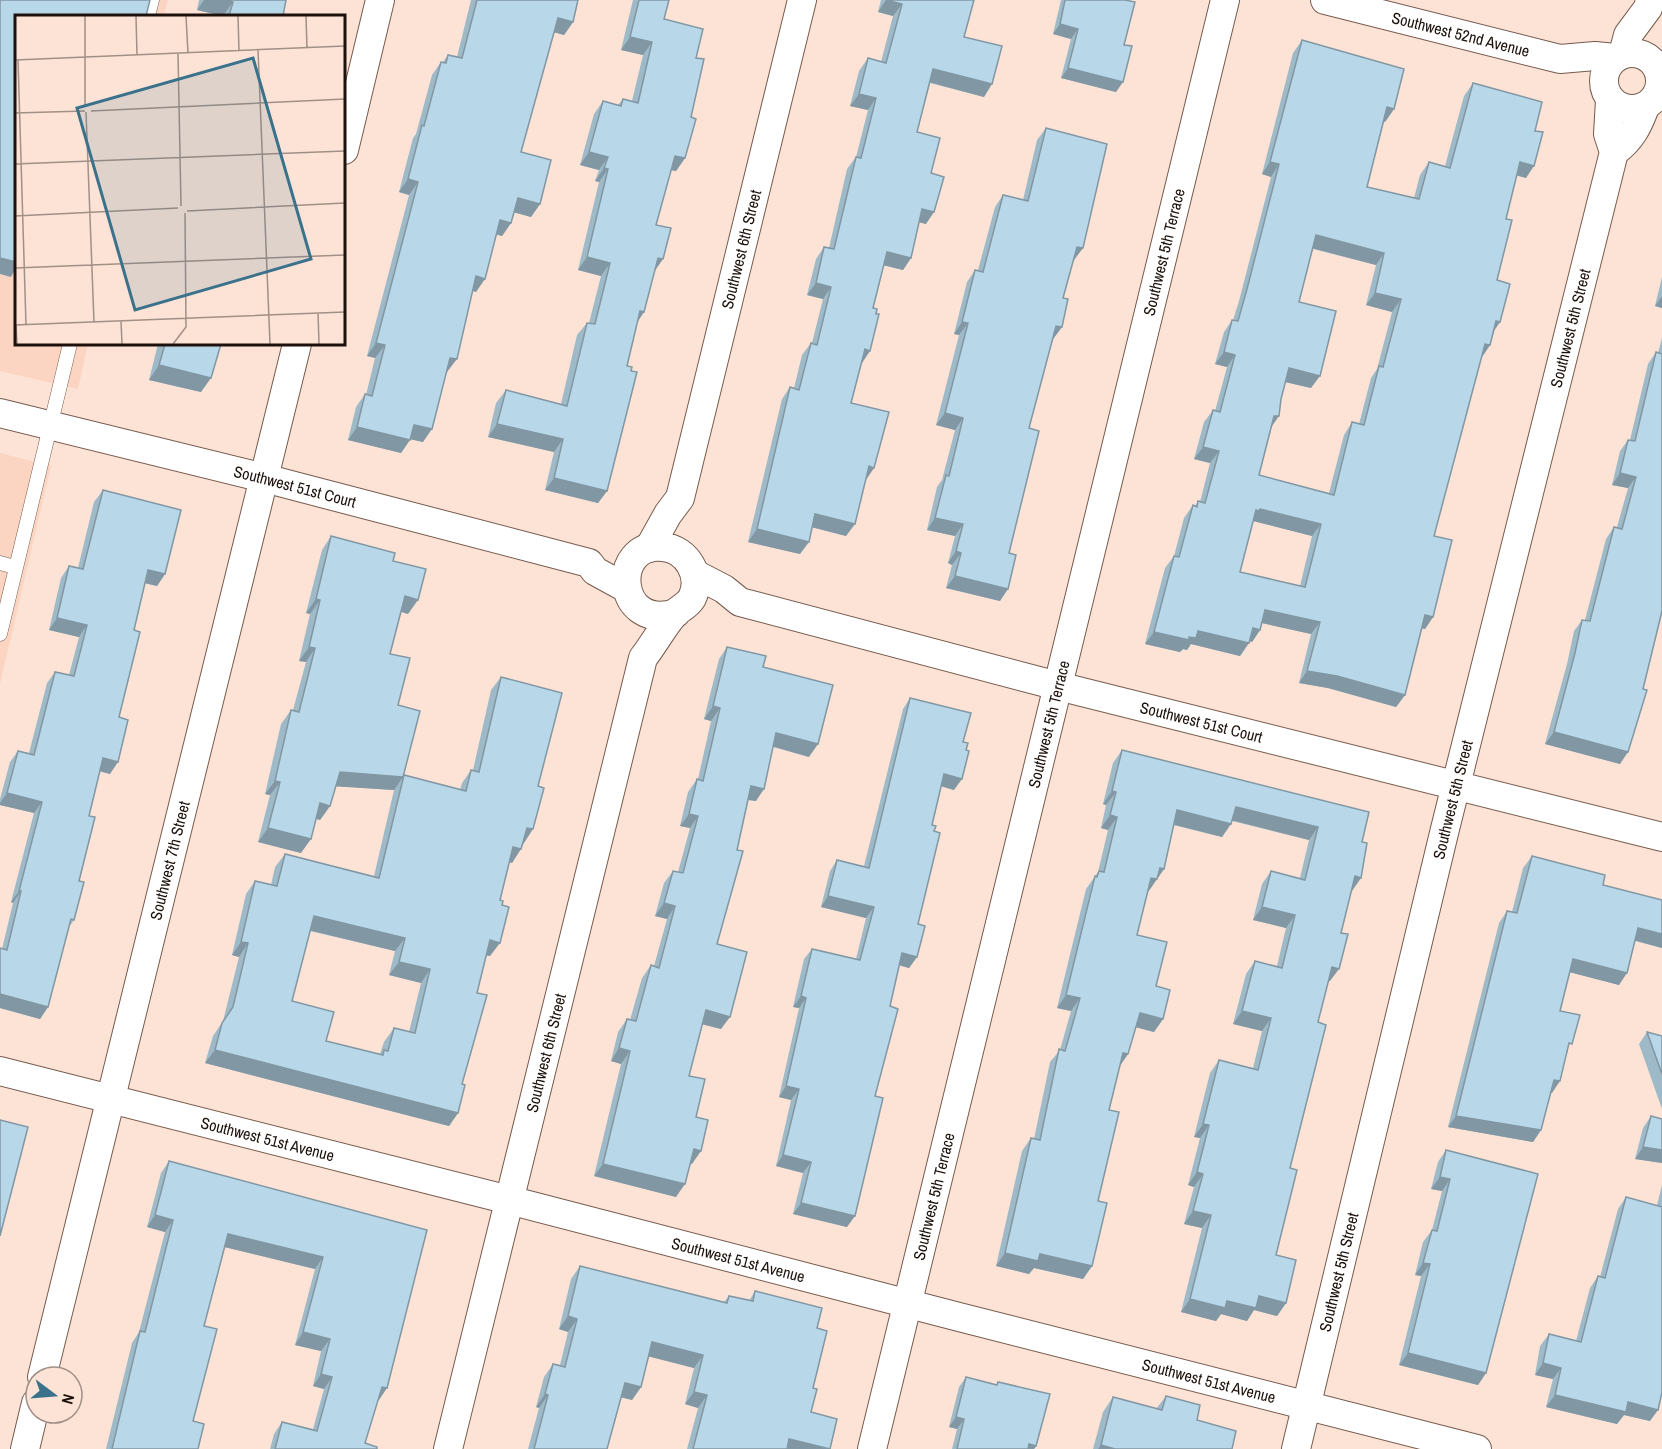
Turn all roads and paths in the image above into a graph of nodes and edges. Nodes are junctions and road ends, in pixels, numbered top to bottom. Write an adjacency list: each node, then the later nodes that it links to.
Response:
1 (152, 0): 7 (lane)
2 (380, 0): 13 (street)
3 (802, 0): 20 (street, Southwest 6th Street)
4 (1225, 0): 31 (street, Southwest 5th Terrace)
5 (1325, 0): 9 (street, Southwest 52nd Avenue)
6 (1649, 4): 8 (street, Southwest 5th Street); 10 (street, Southwest 5th Street)
7 (148, 15)
8 (1619, 56): 9 (street, Southwest 52nd Avenue); 10 (street); 11 (street, Southwest 5th Street)
9 (1560, 59): 11 (street, Southwest 52nd Avenue)
10 (1657, 65): 12 (street, Southwest 5th Street)
11 (1608, 98): 12 (street); 14 (street, Southwest 5th Street)
12 (1652, 105): 14 (street, Southwest 5th Street)
13 (345, 146)
14 (1614, 152): 32 (street, Southwest 5th Street)
15 (70, 345): 18 (lane)
16 (297, 345): 19 (street, Southwest 7th Street)
17 (0, 413): 18 (street, Southwest 51st Court)
18 (50, 425): 19 (street, Southwest 51st Court); 25 (lane)
19 (264, 478): 23 (street, Southwest 51st Court); 35 (street, Southwest 7th Street)
20 (681, 498): 21 (street, Southwest 6th Street); 24 (street, Southwest 6th Street)
21 (642, 552): 23 (street, Southwest 51st Court); 24 (street); 26 (street)
22 (0, 563): 25 (lane)
23 (589, 563): 26 (street, Southwest 51st Court)
24 (689, 564): 27 (street, Southwest 51st Court); 28 (street)
25 (15, 567): 29 (lane)
26 (632, 598): 28 (street); 30 (street, Southwest 6th Street)
27 (740, 603): 28 (street, Southwest 51st Court); 31 (street, Southwest 51st Court)
28 (680, 610): 30 (street, Southwest 6th Street)
29 (0, 634)
30 (643, 658): 36 (street, Southwest 6th Street)
31 (1058, 686): 32 (street, Southwest 51st Court); 37 (street, Southwest 5th Terrace)
32 (1457, 785): 33 (street, Southwest 51st Court); 39 (street, Southwest 5th Street)
33 (1662, 837)
34 (0, 1071): 35 (street, Southwest 51st Avenue)
35 (111, 1100): 36 (street, Southwest 51st Avenue); 38 (street, Southwest 7th Street)
36 (509, 1200): 37 (street, Southwest 51st Avenue); 42 (street, Southwest 6th Street)
37 (908, 1304): 39 (street, Southwest 51st Avenue); 43 (street, Southwest 5th Terrace)
38 (45, 1365)
39 (1306, 1406): 44 (street, Southwest 5th Street); 45 (street, Southwest 51st Avenue)
40 (31, 1425): 41 (street)
41 (25, 1449)
42 (448, 1449)
43 (872, 1449)
44 (1296, 1449)
45 (1477, 1449)

